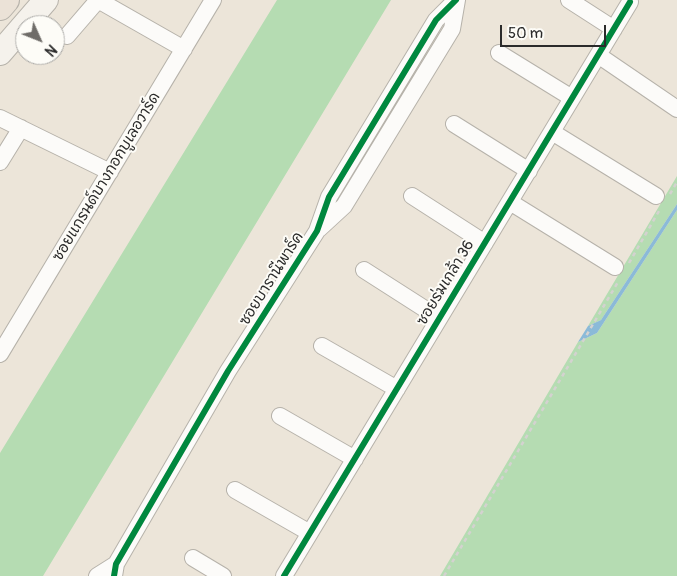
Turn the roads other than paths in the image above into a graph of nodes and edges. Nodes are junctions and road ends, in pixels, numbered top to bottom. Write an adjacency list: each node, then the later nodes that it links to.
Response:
1 (6, 0): 8 (main road)
2 (46, 0): 12 (main road)
3 (98, 0): 10 (street); 11 (street)
4 (214, 0): 11 (street, ซอยแกรนด์บางกอกบูเลอวาร์ด)
5 (456, 0): 39 (street, ซอยบารานีพาร์ค)
6 (569, 0): 9 (street)
7 (630, 2): 9 (street, ซอยร่มเกล้า 36)
8 (0, 7)
9 (614, 29): 14 (street, ซอยร่มเกล้า 36)
10 (67, 36)
11 (184, 49): 23 (street, ซอยแกรนด์บางกอกบูเลอวาร์ด)
12 (0, 53)
13 (499, 53): 15 (street)
14 (598, 55): 15 (street, ซอยร่มเกล้า 36); 16 (street)
15 (572, 98): 20 (street, ซอยร่มเกล้า 36)
16 (675, 102)
17 (0, 118): 19 (street)
18 (454, 124): 22 (street)
19 (21, 128): 21 (street); 23 (street)
20 (552, 132): 22 (street, ซอยร่มเกล้า 36); 25 (street)
21 (0, 162)
22 (529, 171): 26 (street, ซอยร่มเกล้า 36)
23 (110, 172): 32 (street, ซอยแกรนด์บางกอกบูเลอวาร์ด)
24 (412, 196): 27 (street)
25 (662, 200)
26 (510, 202): 27 (street, ซอยร่มเกล้า 36); 29 (street)
27 (485, 243): 30 (street, ซอยร่มเกล้า 36)
28 (364, 270): 30 (street)
29 (621, 270)
30 (439, 318): 33 (street, ซอยร่มเกล้า 36)
31 (322, 346): 33 (street)
32 (0, 354)
33 (397, 389): 35 (street, ซอยร่มเกล้า 36)
34 (280, 416): 35 (street)
35 (355, 459): 37 (street, ซอยร่มเกล้า 36)
36 (235, 490): 37 (street)
37 (310, 533): 42 (street, ซอยร่มเกล้า 36)
38 (193, 558): 41 (street)
39 (115, 570): 40 (street, ซอยบารานีพาร์ค)
40 (97, 576)
41 (223, 576)
42 (284, 576)

